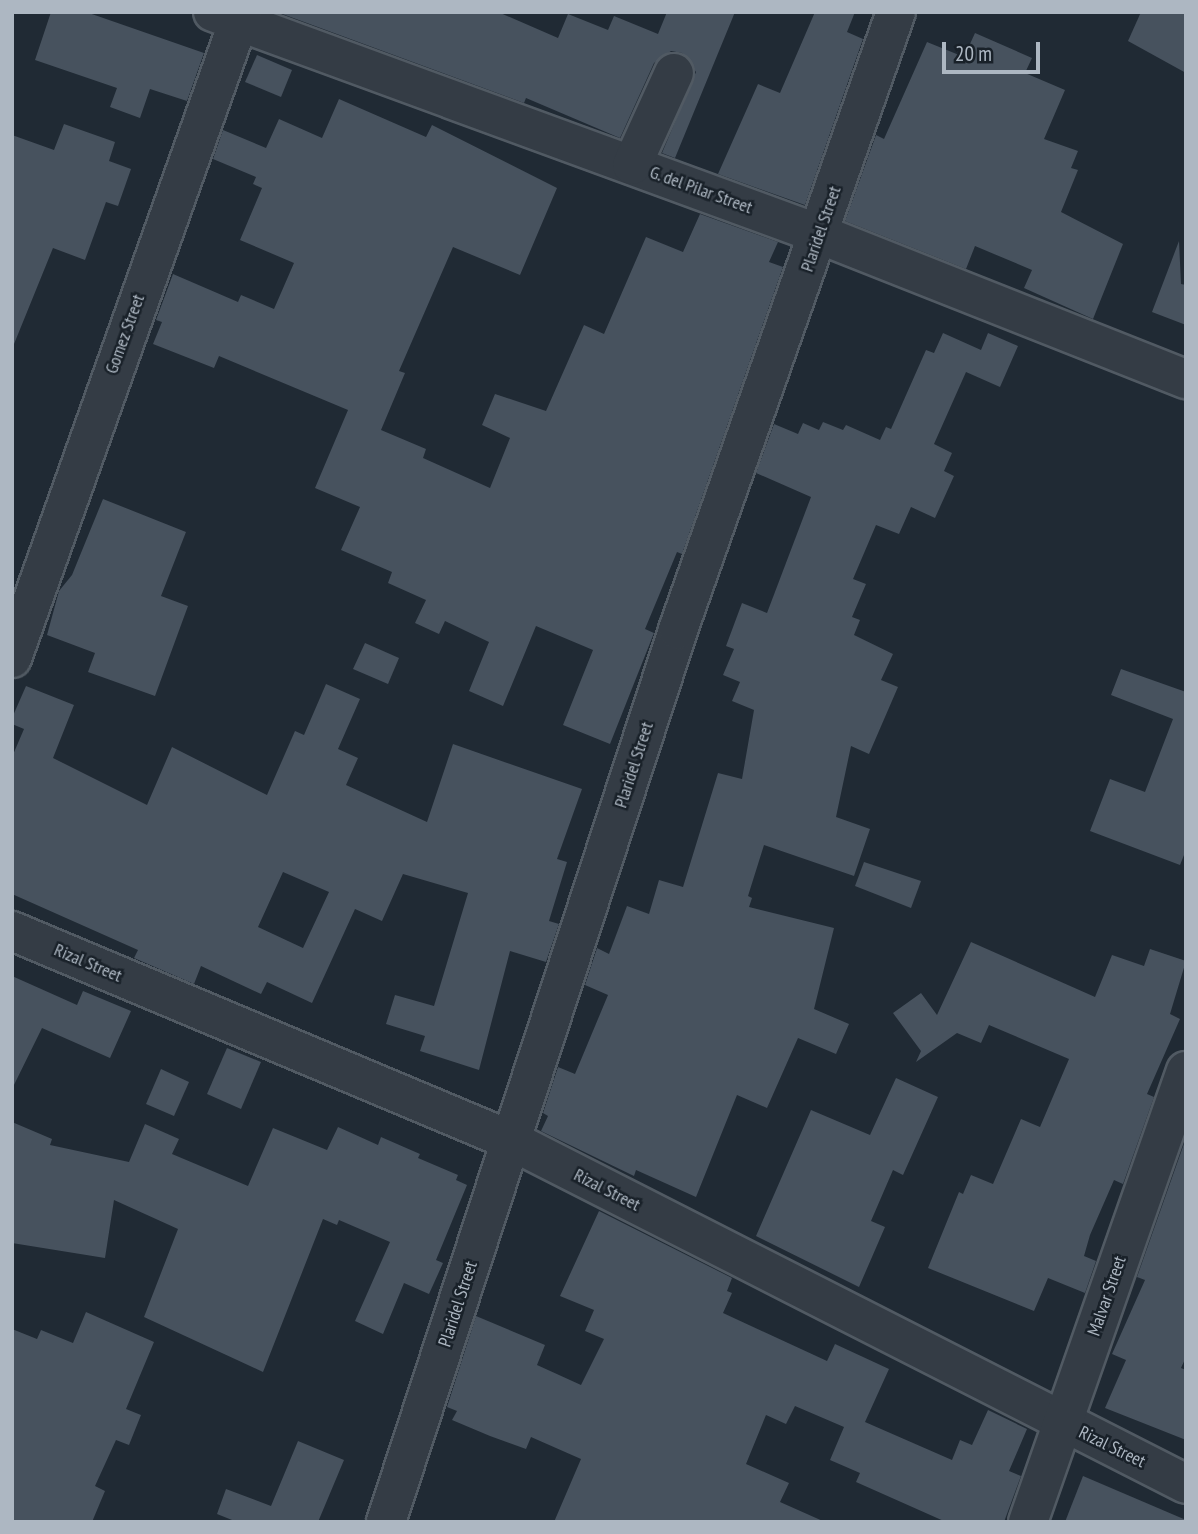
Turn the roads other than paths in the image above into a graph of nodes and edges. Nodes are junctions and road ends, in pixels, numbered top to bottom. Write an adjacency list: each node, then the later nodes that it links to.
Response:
1 (897, 12): 5 (street, Plaridel Street)
2 (231, 15): 4 (street, G. del Pilar Street); 7 (street, Gomez Street)
3 (674, 72): 4 (street)
4 (632, 165): 5 (street, G. del Pilar Street)
5 (819, 234): 6 (street, G. del Pilar Street); 10 (street, Plaridel Street)
6 (1186, 379)
7 (12, 658)
8 (12, 931): 10 (street, Rizal Street)
9 (1186, 1070): 11 (street, Malvar Street)
10 (512, 1141): 11 (street, Rizal Street); 13 (street, Plaridel Street)
11 (1063, 1423): 12 (street, Rizal Street); 14 (street, Malvar Street)
12 (1186, 1484)
13 (386, 1522)
14 (1028, 1522)

